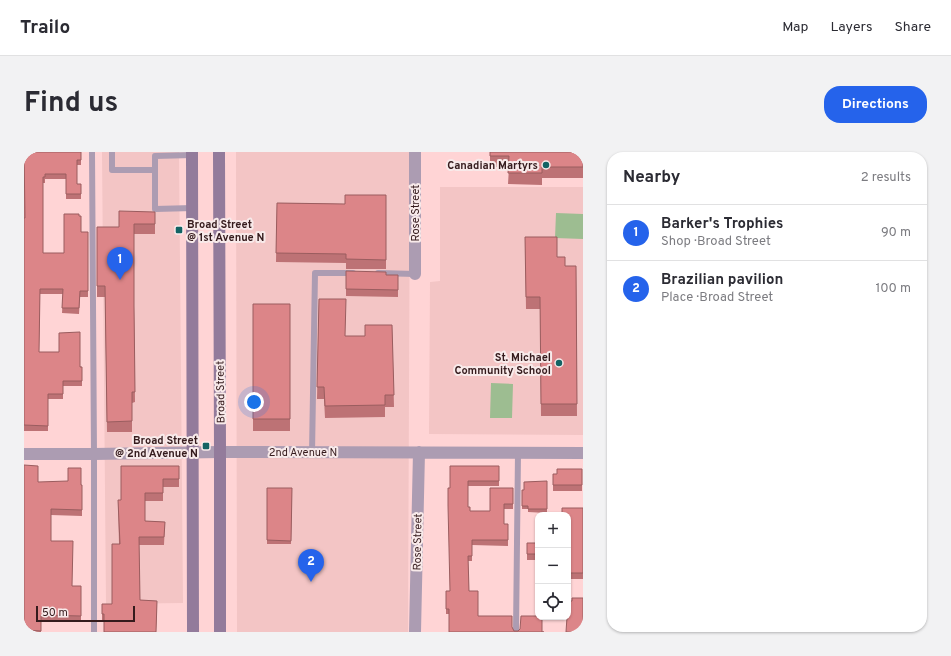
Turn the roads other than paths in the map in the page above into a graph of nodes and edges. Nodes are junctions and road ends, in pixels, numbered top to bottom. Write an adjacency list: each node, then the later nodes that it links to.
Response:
1 (92, 152): 19 (lane)
2 (112, 152): 7 (lane)
3 (218, 152): 13 (main road, Broad Street)
4 (415, 152): 11 (street, Rose Street)
5 (153, 154): 6 (lane); 7 (lane)
6 (192, 154): 8 (main road)
7 (155, 170): 8 (lane)
8 (193, 208): 12 (main road)
9 (361, 273): 15 (lane)
10 (369, 273): 11 (lane)
11 (415, 274)
12 (193, 452): 13 (street, 2nd Avenue N); 19 (street, 2nd Avenue N); 21 (main road)
13 (220, 452): 15 (street, 2nd Avenue N); 22 (main road, Broad Street)
14 (419, 452): 15 (street, 2nd Avenue N); 16 (street, 2nd Avenue N); 23 (street, Rose Street)
15 (312, 453)
16 (518, 453): 17 (street, 2nd Avenue N); 24 (lane)
17 (583, 453)
18 (24, 454): 19 (street, 2nd Avenue N)
19 (94, 454): 20 (lane)
20 (94, 632)
21 (193, 632)
22 (220, 632)
23 (416, 632)
24 (516, 632)

